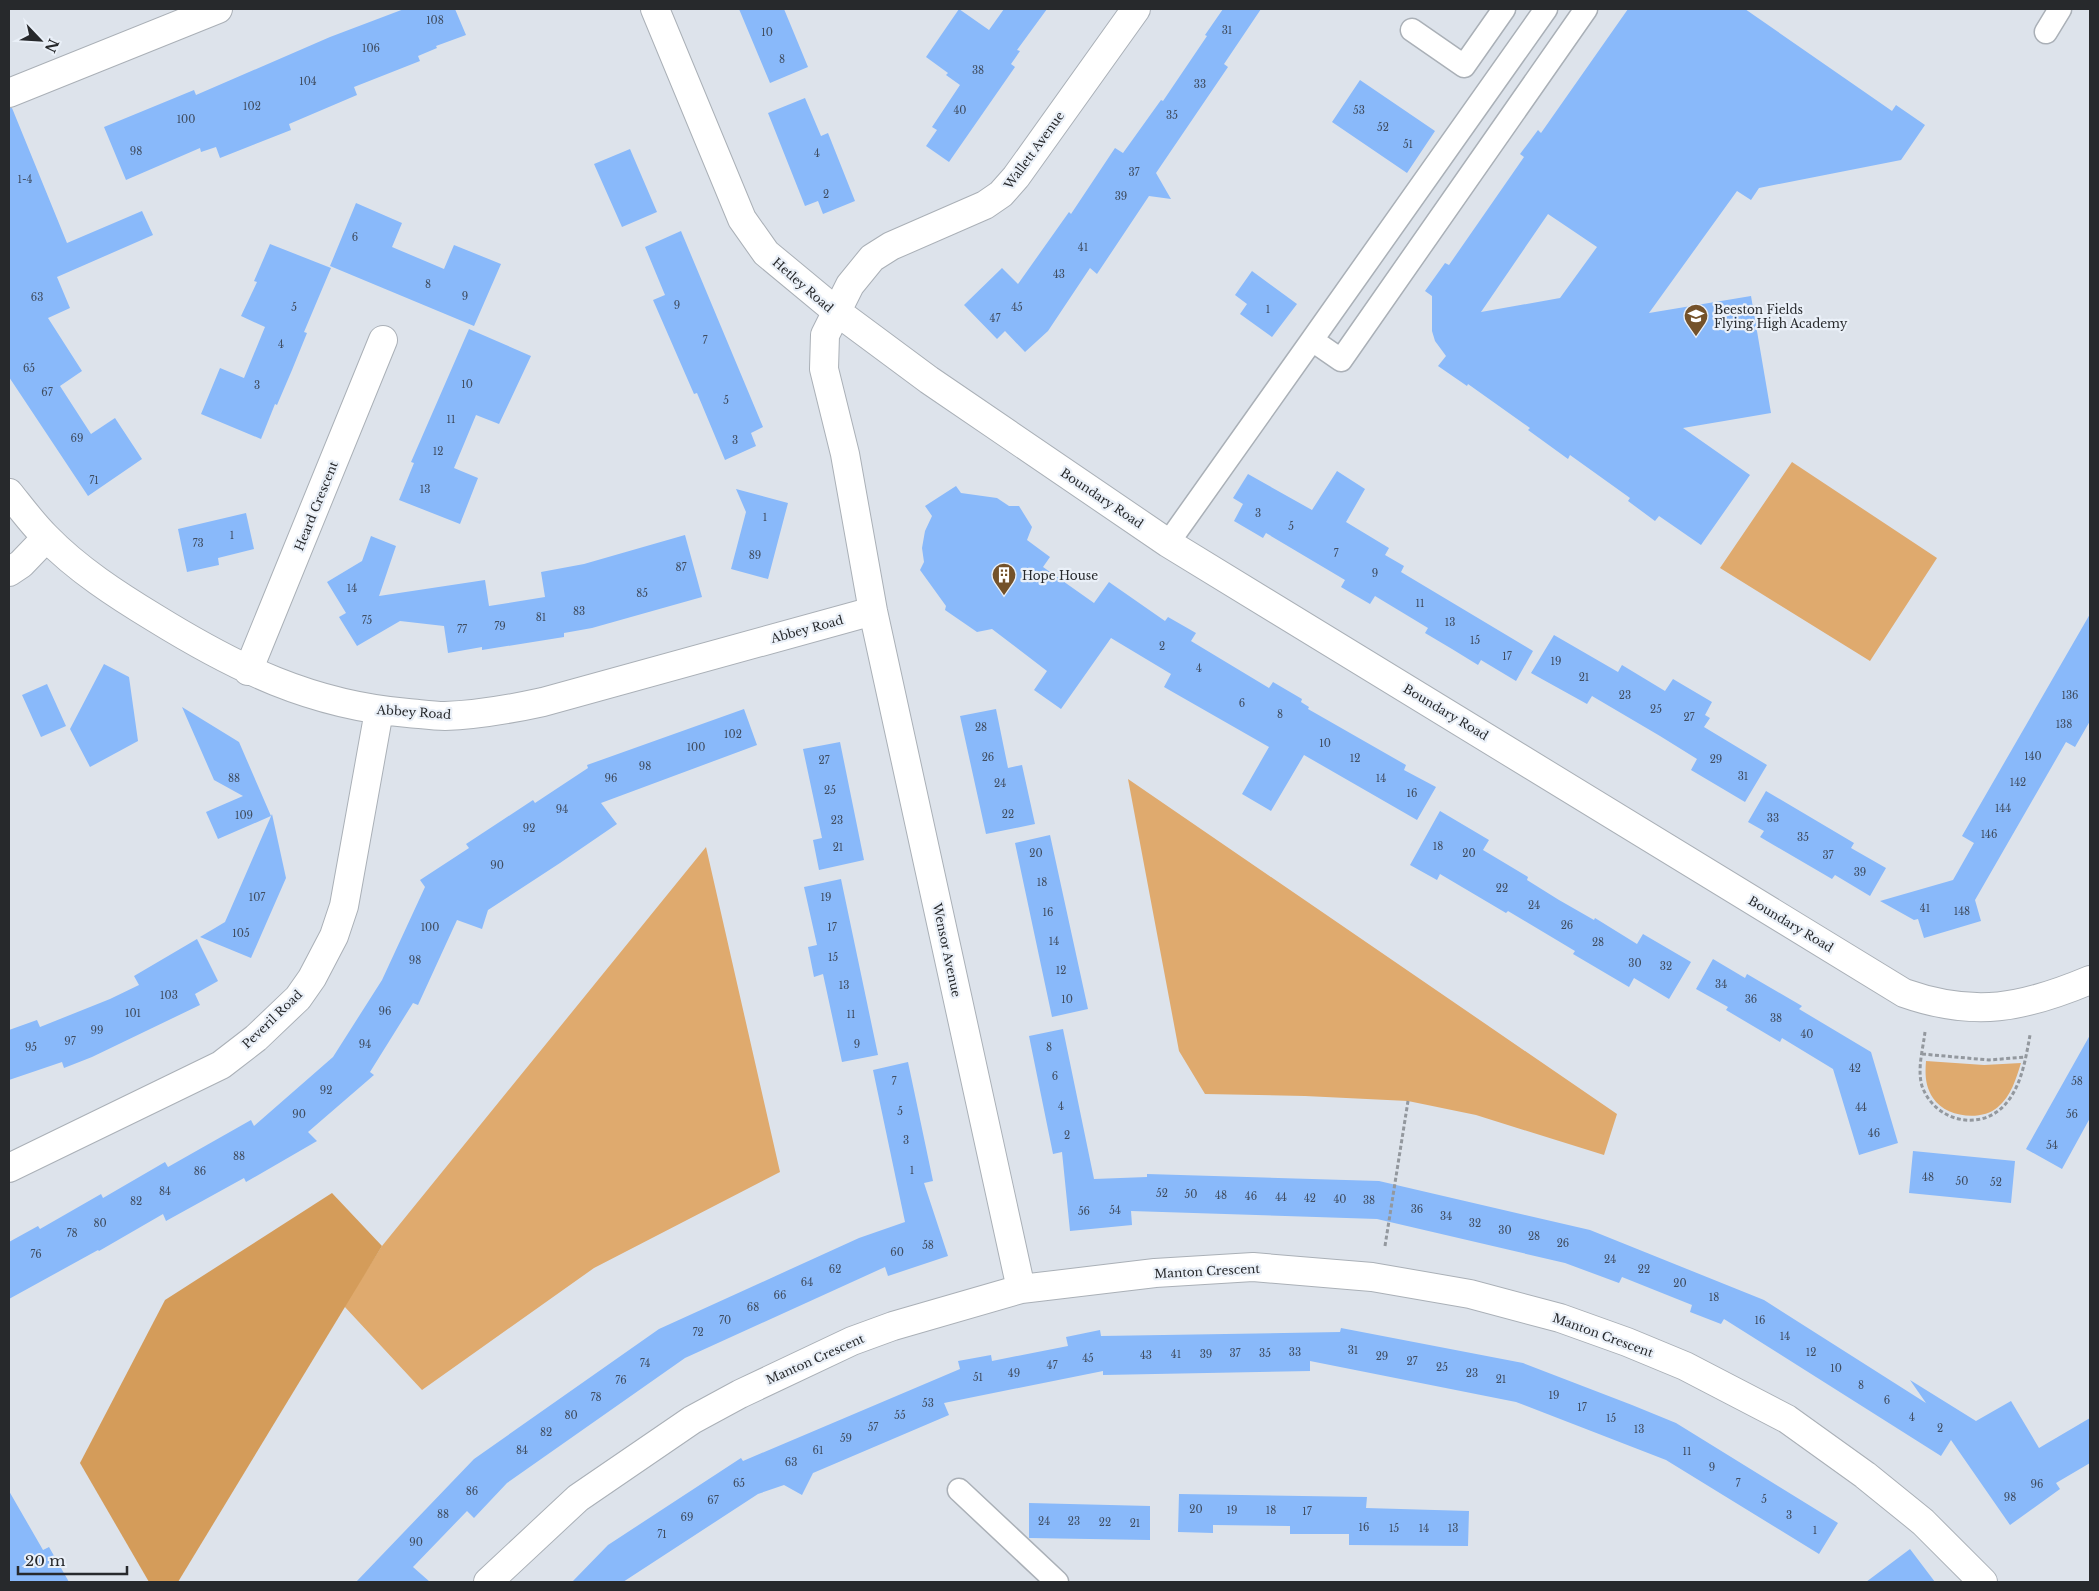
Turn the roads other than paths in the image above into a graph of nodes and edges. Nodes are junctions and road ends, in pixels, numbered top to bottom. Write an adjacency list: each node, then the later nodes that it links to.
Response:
1 (218, 9): 10 (street)
2 (655, 9): 11 (street, Hetley Road)
3 (1136, 9): 11 (street, Wallett Avenue)
4 (1504, 9): 8 (lane)
5 (1546, 9): 13 (lane)
6 (1586, 9): 13 (lane)
7 (2060, 9): 9 (lane)
8 (1412, 30)
9 (2046, 32)
10 (9, 93)
11 (836, 311): 16 (street, Boundary Road); 18 (street, Hetley Road)
12 (383, 340): 19 (street, Heard Crescent)
13 (1312, 340): 16 (lane)
14 (9, 493): 15 (street, Abbey Road)
15 (46, 538): 17 (street); 19 (street, Abbey Road)
16 (1168, 543): 21 (street, Boundary Road)
17 (9, 572)
18 (873, 611): 20 (street, Abbey Road); 23 (street, Wensor Avenue)
19 (248, 671): 20 (street, Abbey Road)
20 (378, 711): 22 (street, Peveril Road)
21 (2090, 980)
22 (9, 1168)
23 (1021, 1289): 25 (street, Manton Crescent); 27 (street, Manton Crescent)
24 (959, 1490): 26 (lane)
25 (488, 1582)
26 (1057, 1582)
27 (1983, 1582)

